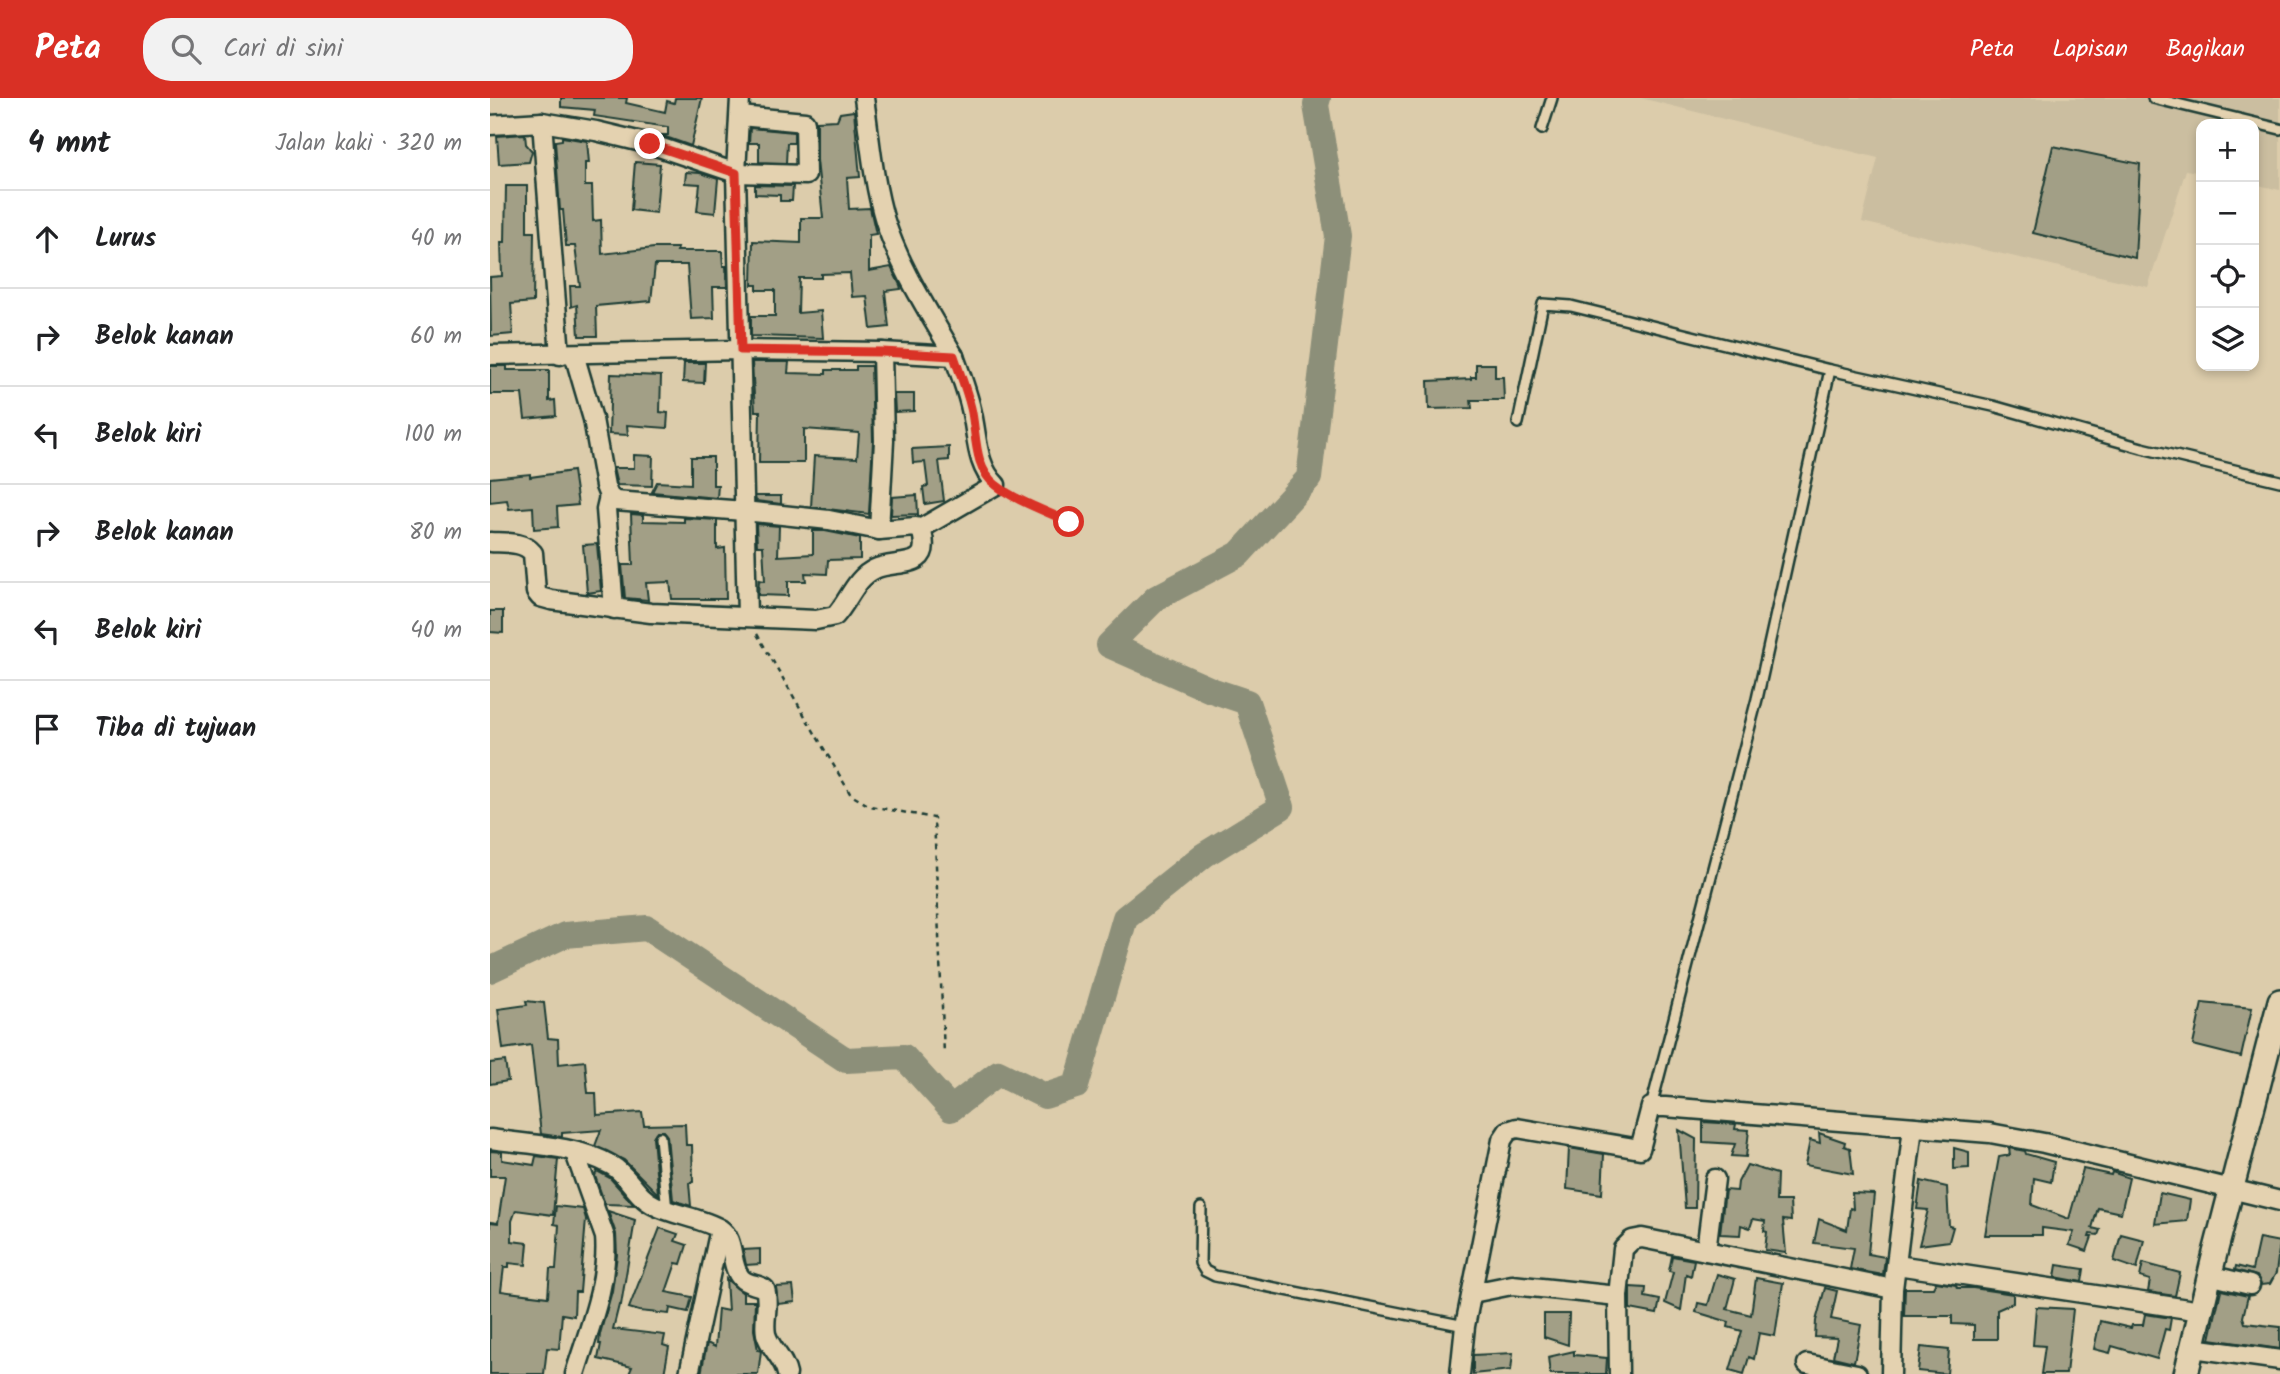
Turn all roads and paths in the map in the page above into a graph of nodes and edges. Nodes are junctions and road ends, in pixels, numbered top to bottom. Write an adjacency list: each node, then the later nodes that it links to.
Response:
1 (864, 98): 14 (street)
2 (1552, 98): 7 (lane)
3 (2153, 98): 8 (lane)
4 (740, 107): 9 (street); 9 (street)
5 (542, 122): 6 (street); 9 (street); 13 (street)
6 (490, 125)
7 (1542, 129)
8 (2280, 129)
9 (736, 173): 10 (street)
10 (741, 350): 11 (street); 13 (street); 20 (street)
11 (882, 352): 14 (street); 23 (street)
12 (490, 355): 13 (street)
13 (567, 355): 19 (street)
14 (954, 356): 18 (street)
15 (1830, 370): 16 (lane); 17 (lane); 29 (lane)
16 (1518, 423)
17 (2280, 481)
18 (996, 485): 21 (path); 22 (street)
19 (609, 496): 20 (street); 25 (street)
20 (744, 511): 23 (street); 26 (street)
21 (1069, 522)
22 (920, 529): 23 (street); 26 (street)
23 (879, 530)
24 (490, 542): 25 (street)
25 (614, 609): 26 (street)
26 (747, 615): 28 (path)
27 (2280, 1001): 35 (street)
28 (944, 1054)
29 (1651, 1107): 30 (street); 45 (street)
30 (1913, 1127): 35 (street); 41 (street)
31 (660, 1137): 38 (lane)
32 (490, 1139): 33 (street)
33 (575, 1153): 38 (street); 52 (street)
34 (1715, 1179): 40 (street)
35 (2231, 1190): 36 (street); 42 (street)
36 (2280, 1201)
37 (1200, 1208): 48 (lane)
38 (667, 1211): 39 (street)
39 (720, 1229): 53 (street); 54 (street)
40 (1706, 1251): 44 (street); 46 (street)
41 (1898, 1265): 44 (street); 47 (street)
42 (2209, 1275): 43 (street); 47 (street)
43 (2250, 1285)
44 (1893, 1290): 58 (street)
45 (1472, 1293): 46 (street); 48 (street)
46 (1618, 1296): 56 (street)
47 (2201, 1311): 49 (street)
48 (1465, 1326): 55 (street)
49 (2193, 1348): 50 (street); 59 (street)
50 (2280, 1360)
51 (1807, 1364): 57 (street)
52 (575, 1374)
53 (689, 1374)
54 (787, 1374)
55 (1460, 1374)
56 (1619, 1374)
57 (1857, 1374)
58 (1891, 1374)
59 (2186, 1374)

